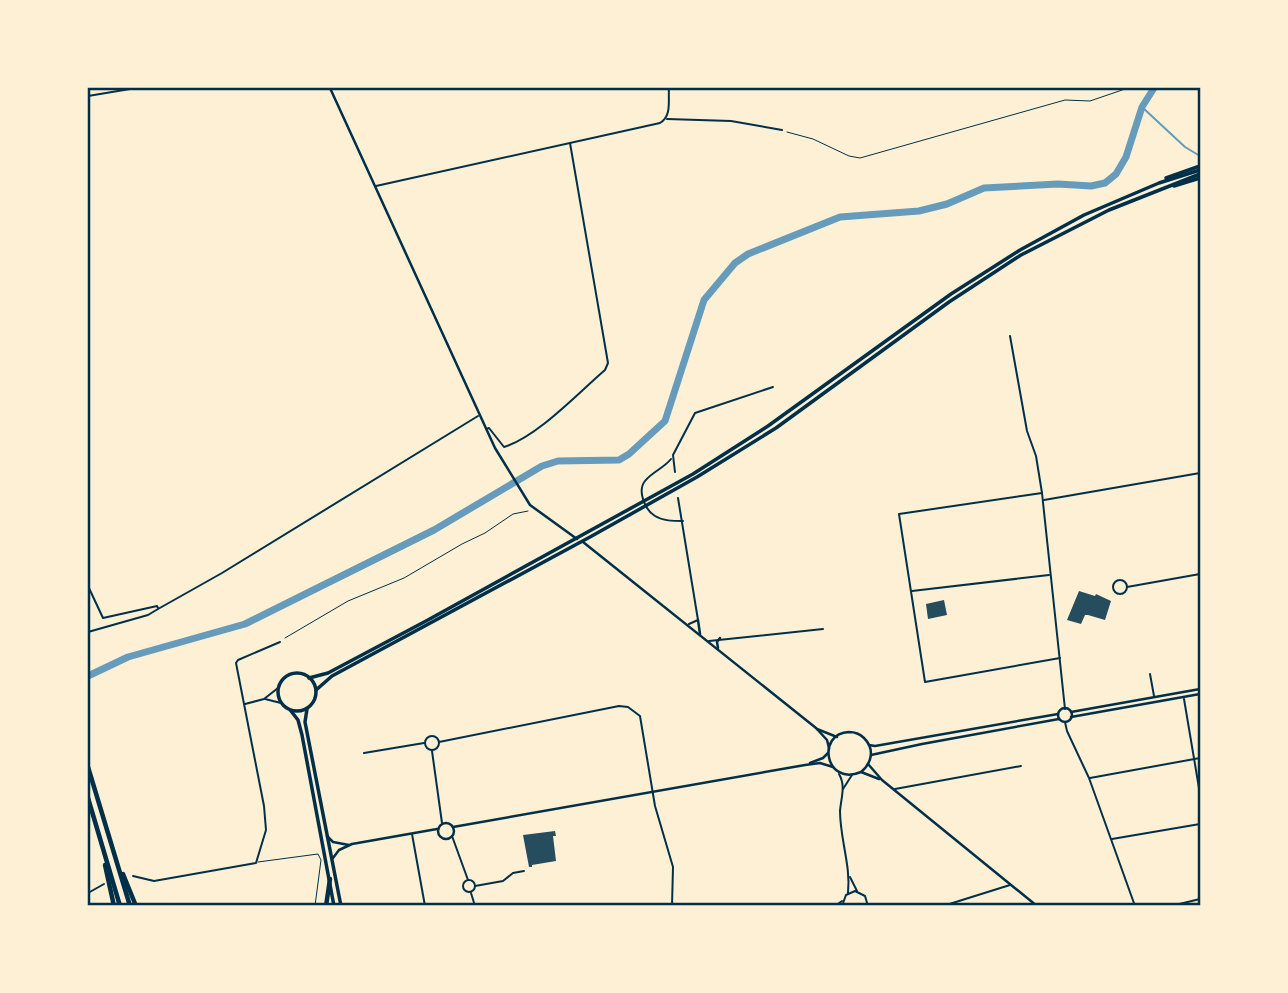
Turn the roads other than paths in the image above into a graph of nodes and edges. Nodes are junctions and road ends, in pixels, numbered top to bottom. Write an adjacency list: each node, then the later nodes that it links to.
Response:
1 (136, 88): 4 (street)
2 (330, 88): 9 (street)
3 (668, 88): 5 (street)
4 (88, 96)
5 (666, 119): 6 (street); 7 (street)
6 (782, 130)
7 (570, 143): 9 (street); 13 (street)
8 (1200, 172): 17 (main road); 17 (main road)
9 (375, 186): 12 (street)
10 (1010, 336): 18 (street)
11 (773, 387): 14 (street)
12 (479, 416): 13 (street); 28 (street)
13 (486, 429): 30 (street)
14 (672, 459): 15 (street); 22 (street)
15 (674, 472)
16 (1200, 473): 21 (street)
17 (695, 475): 19 (main road)
18 (1042, 493): 21 (street); 27 (street)
19 (658, 496): 40 (main road); 43 (main road)
20 (678, 498): 22 (street)
21 (1043, 501): 24 (street)
22 (682, 521): 29 (street)
23 (1200, 574): 26 (street)
24 (1050, 575): 27 (street); 38 (street)
25 (88, 586): 28 (street)
26 (1127, 587)
27 (911, 592): 38 (street)
28 (158, 610): 32 (street)
29 (698, 620): 30 (street); 33 (street)
30 (688, 625): 33 (street)
31 (823, 629): 34 (street)
32 (88, 632)
33 (700, 634): 35 (street)
34 (720, 638): 35 (street); 37 (street)
35 (708, 641): 37 (street)
36 (281, 642): 49 (street)
37 (718, 648): 58 (street)
38 (1060, 658): 51 (street)
39 (1150, 674): 45 (street)
40 (309, 678): 41 (main road); 43 (main road)
41 (278, 688): 47 (street); 48 (main road)
42 (1200, 689): 45 (street)
43 (316, 691): 50 (main road)
44 (1200, 695): 46 (street)
45 (1154, 697): 53 (street)
46 (1184, 698): 55 (street); 69 (street)
47 (264, 699): 48 (street); 49 (street)
48 (281, 703): 52 (main road)
49 (244, 704): 97 (street)
50 (307, 709): 52 (main road); 91 (main road)
51 (1065, 709): 53 (street); 54 (street)
52 (291, 710): 101 (main road)
53 (1071, 712): 55 (street)
54 (1058, 714): 56 (street); 62 (street)
55 (1071, 717): 57 (street)
56 (1059, 719): 57 (street); 67 (street)
57 (1065, 722): 78 (street)
58 (816, 728): 59 (street); 63 (street)
59 (836, 737): 62 (street); 63 (street)
60 (439, 741): 61 (street); 64 (street); 82 (street)
61 (424, 743): 64 (street); 65 (street)
62 (869, 745): 67 (street)
63 (829, 748): 66 (street)
64 (432, 751): 86 (street)
65 (364, 753)
66 (828, 753): 71 (street); 74 (street)
67 (871, 755): 70 (street)
68 (1200, 758): 69 (street)
69 (1194, 759): 78 (street); 83 (street)
70 (868, 764): 76 (street); 79 (street)
71 (805, 765): 74 (street); 82 (street)
72 (1021, 766): 81 (street)
73 (88, 767): 96 (highway)
74 (833, 767): 75 (street)
75 (838, 771): 77 (street); 80 (street)
76 (861, 772): 77 (street); 79 (street)
77 (852, 775): 80 (street)
78 (1089, 778): 93 (street)
79 (882, 780): 81 (street)
80 (843, 790): 100 (street)
81 (894, 790): 104 (street)
82 (653, 793): 88 (street); 122 (street)
83 (1200, 794)
84 (88, 798): 85 (highway)
85 (94, 820): 112 (highway); 113 (highway)
86 (442, 823): 88 (street); 89 (street)
87 (1200, 824): 93 (street)
88 (453, 827): 92 (street)
89 (437, 830): 90 (street); 92 (street)
90 (412, 834): 94 (street); 120 (street)
91 (327, 836): 94 (street); 95 (main road)
92 (452, 836): 102 (street)
93 (1111, 839): 128 (street)
94 (352, 845): 95 (street)
95 (331, 861): 119 (main road)
96 (117, 862): 114 (highway); 115 (highway)
97 (256, 863): 99 (street); 116 (lane)
98 (524, 871): 105 (street)
99 (133, 876)
100 (850, 877): 107 (street); 109 (street)
101 (330, 879): 117 (highway); 118 (main road)
102 (468, 880): 105 (street); 106 (street)
103 (104, 884): 108 (street)
104 (1011, 885): 126 (street); 127 (street)
105 (475, 886): 106 (street)
106 (470, 892): 121 (street)
107 (858, 892): 109 (street); 125 (street)
108 (88, 893)
109 (848, 893): 111 (street)
110 (1200, 899): 129 (street)
111 (843, 900): 123 (street); 124 (street)
112 (114, 905)
113 (120, 905)
114 (130, 905)
115 (136, 905)
116 (315, 905)
117 (326, 905)
118 (334, 905)
119 (341, 905)
120 (425, 905)
121 (475, 905)
122 (672, 905)
123 (835, 905)
124 (842, 905)
125 (867, 905)
126 (943, 905)
127 (1037, 905)
128 (1136, 905)
129 (1171, 905)

